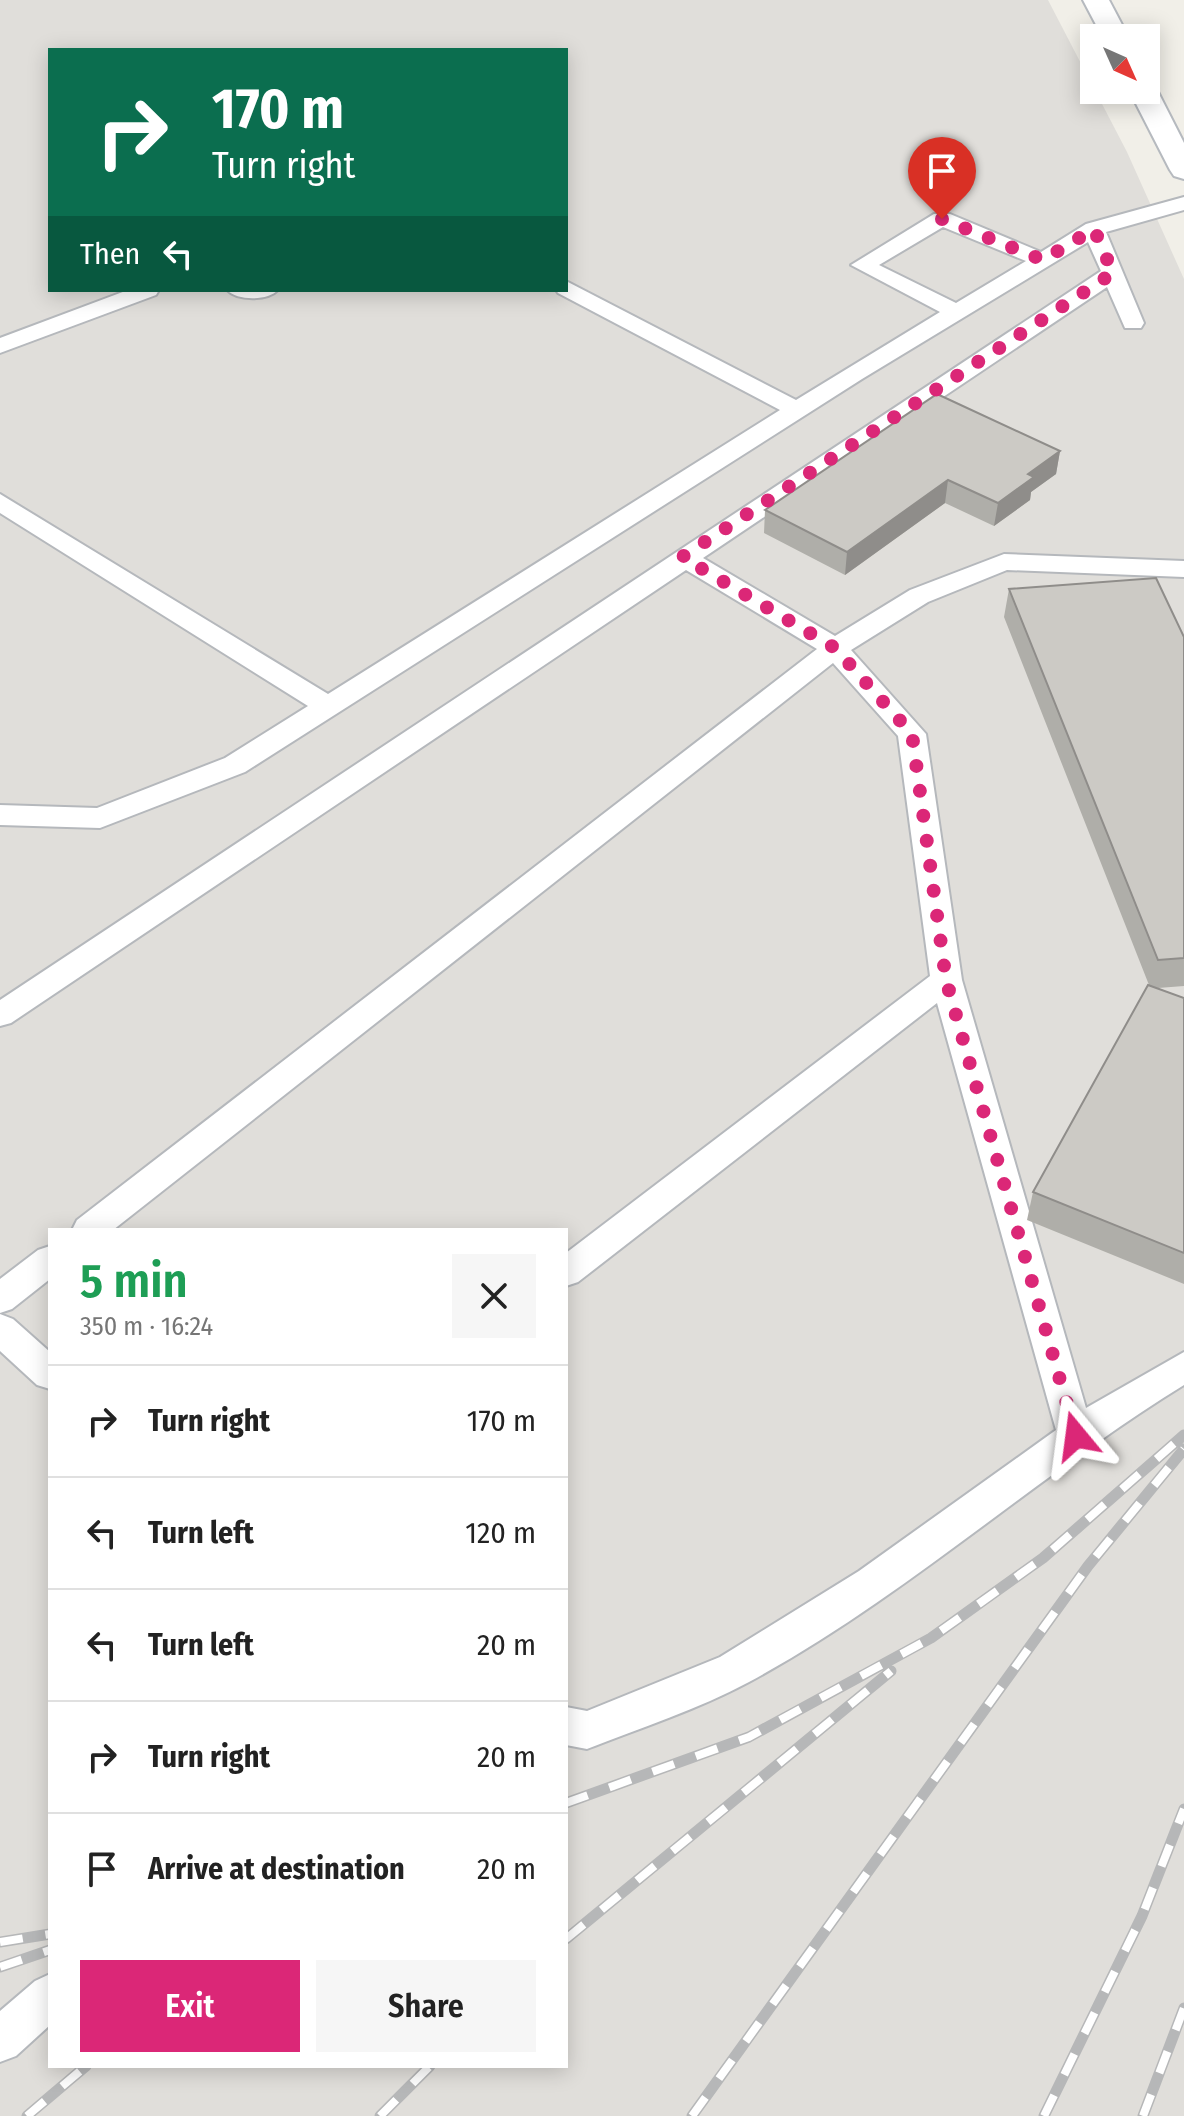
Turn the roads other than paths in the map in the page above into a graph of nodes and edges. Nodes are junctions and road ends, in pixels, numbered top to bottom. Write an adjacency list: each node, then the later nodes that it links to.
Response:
1 (1096, 0): 2 (street)
2 (1109, 24)
3 (1150, 104): 4 (street)
4 (1184, 170)
5 (1184, 203): 6 (lane)
6 (1094, 229): 7 (lane); 8 (lane)
7 (1043, 260): 11 (lane); 11 (lane)
8 (1113, 273): 12 (lane); 16 (lane)
9 (568, 289): 14 (lane)
10 (143, 292): 13 (lane)
11 (957, 312): 14 (lane)
12 (1133, 323)
13 (0, 346)
14 (797, 410): 19 (lane)
15 (0, 502): 19 (lane)
16 (682, 557): 18 (lane); 22 (lane)
17 (1184, 569): 18 (lane)
18 (835, 648): 21 (lane); 23 (lane)
19 (327, 706): 20 (lane)
20 (0, 815)
21 (946, 980): 25 (lane); 30 (lane)
22 (0, 1015)
23 (92, 1228)
24 (48, 1262): 26 (lane)
25 (568, 1270)
26 (0, 1299)
27 (0, 1329): 29 (lane)
28 (1184, 1367): 30 (lane)
29 (48, 1372)
30 (1076, 1436): 31 (lane)
31 (568, 1726)
32 (48, 1998): 33 (lane)
33 (0, 2040)

